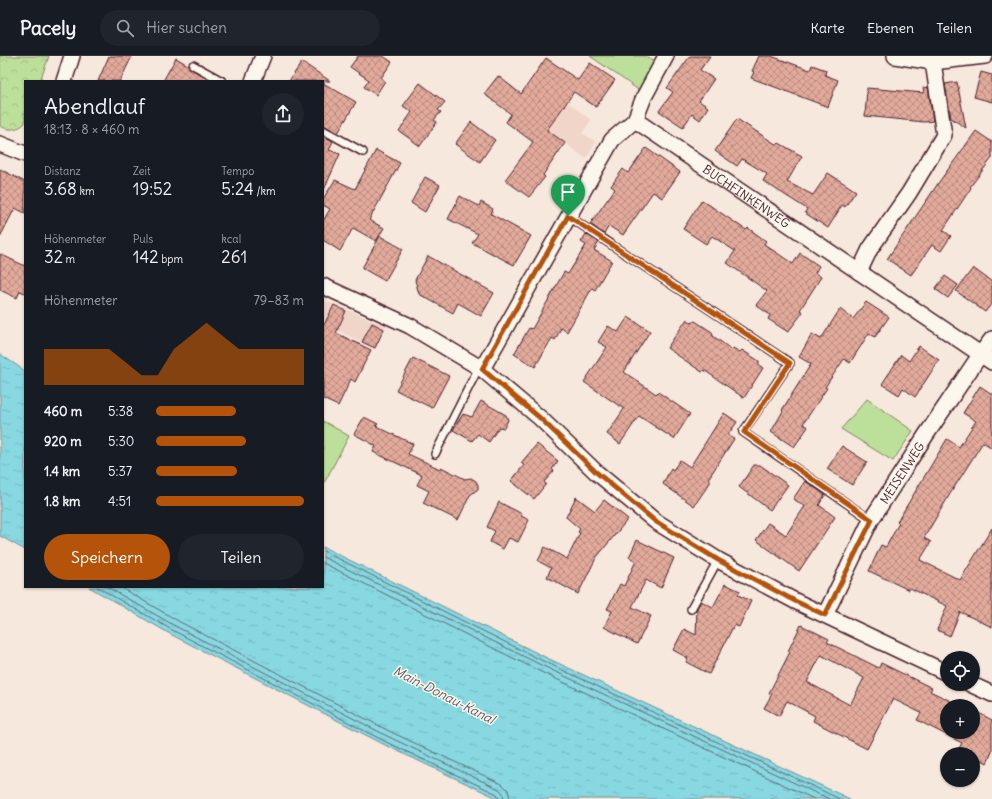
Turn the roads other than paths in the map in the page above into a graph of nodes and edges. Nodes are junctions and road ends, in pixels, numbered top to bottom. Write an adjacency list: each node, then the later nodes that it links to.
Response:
1 (72, 56): 8 (street)
2 (263, 56): 10 (street)
3 (666, 56): 11 (street)
4 (895, 56): 6 (street)
5 (985, 56): 6 (street)
6 (933, 62): 17 (street)
7 (193, 65): 9 (lane)
8 (64, 80)
9 (220, 80)
10 (253, 80)
11 (635, 120): 16 (street); 17 (street, BUCHFINKENWEG)
12 (324, 131): 14 (lane)
13 (0, 144): 15 (street)
14 (363, 152)
15 (24, 154)
16 (568, 216): 21 (street); 23 (lane)
17 (859, 272): 20 (street, BUCHFINKENWEG)
18 (324, 286): 21 (street)
19 (992, 339): 20 (street, MEISENWEG)
20 (986, 358): 23 (street, MEISENWEG)
21 (480, 368): 22 (lane); 24 (street)
22 (435, 454)
23 (872, 520): 26 (street, MEISENWEG)
24 (718, 560): 25 (lane); 26 (street)
25 (691, 609)
26 (825, 615): 27 (street)
27 (940, 670)
28 (980, 689): 29 (street)
29 (992, 694)

